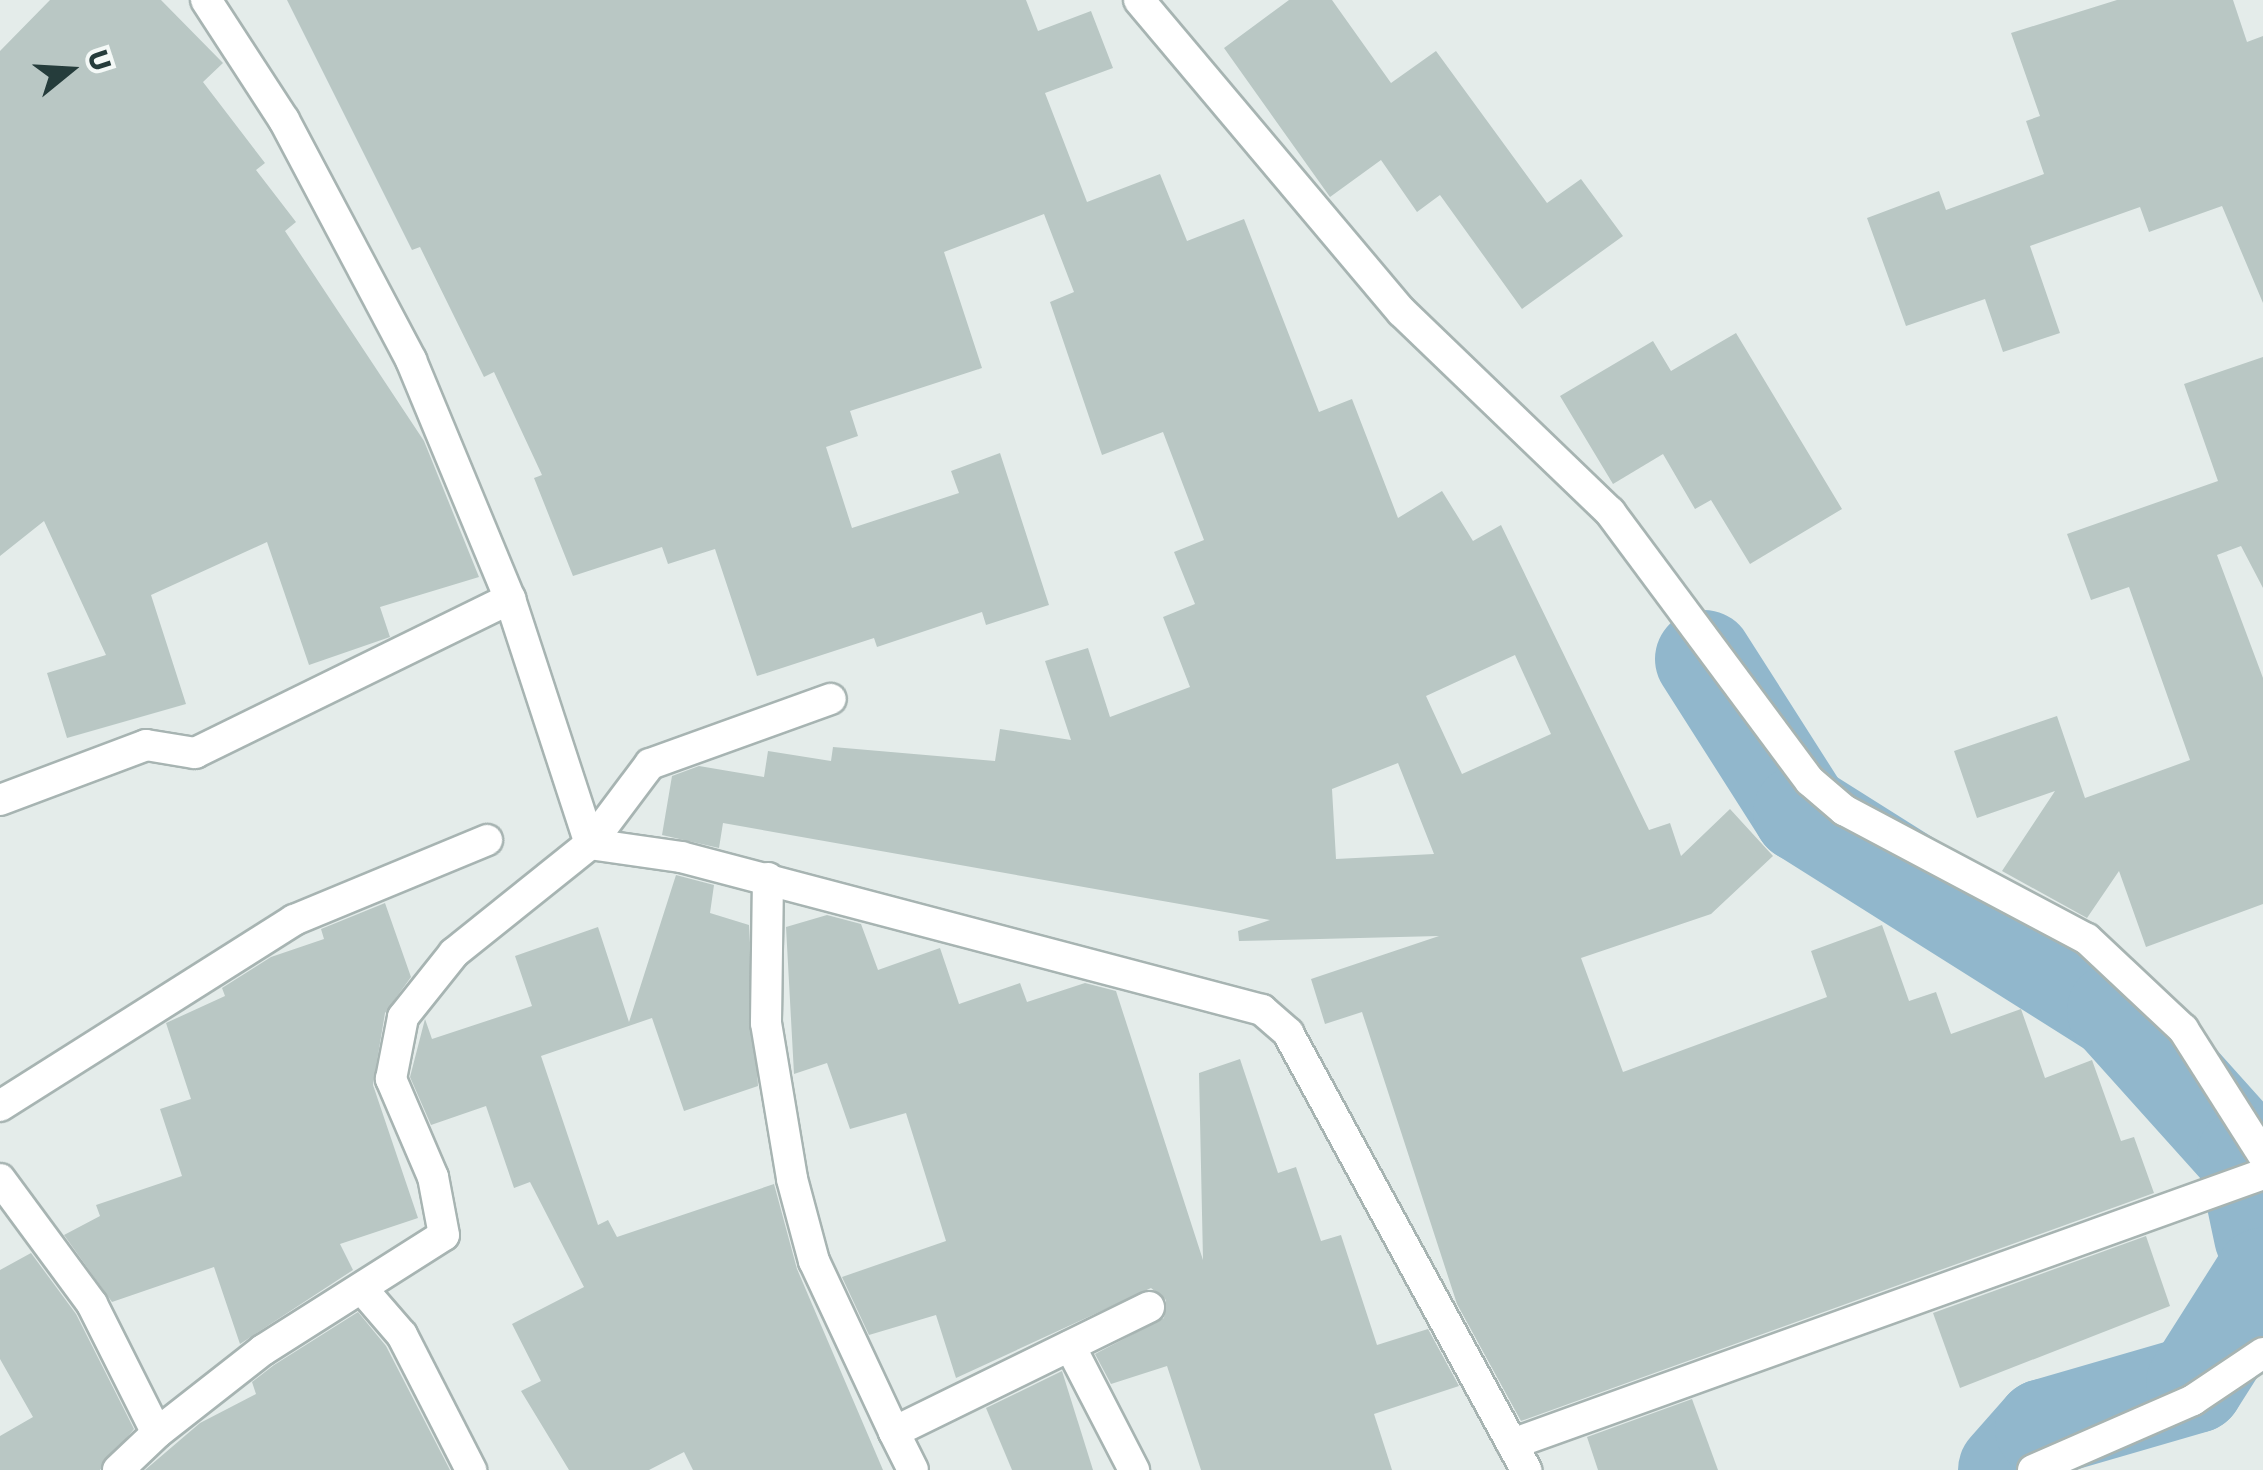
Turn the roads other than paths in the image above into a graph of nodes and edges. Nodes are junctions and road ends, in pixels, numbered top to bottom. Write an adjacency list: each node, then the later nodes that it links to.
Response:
1 (206, 0): 3 (street)
2 (1139, 0): 10 (street)
3 (510, 598): 5 (street); 7 (street)
4 (831, 699): 7 (street)
5 (0, 800)
6 (486, 840): 9 (street)
7 (590, 844): 8 (street); 12 (street)
8 (768, 878): 16 (street); 18 (street)
9 (0, 1106)
10 (2262, 1168): 18 (street)
11 (0, 1180): 17 (street)
12 (364, 1291): 17 (street); 20 (street)
13 (1149, 1307): 14 (street)
14 (1070, 1346): 16 (street); 22 (street)
15 (2263, 1353): 23 (street)
16 (894, 1432): 21 (street)
17 (157, 1433): 19 (street)
18 (1519, 1457)
19 (118, 1470)
20 (471, 1470)
21 (913, 1470)
22 (1134, 1470)
23 (2034, 1470)

